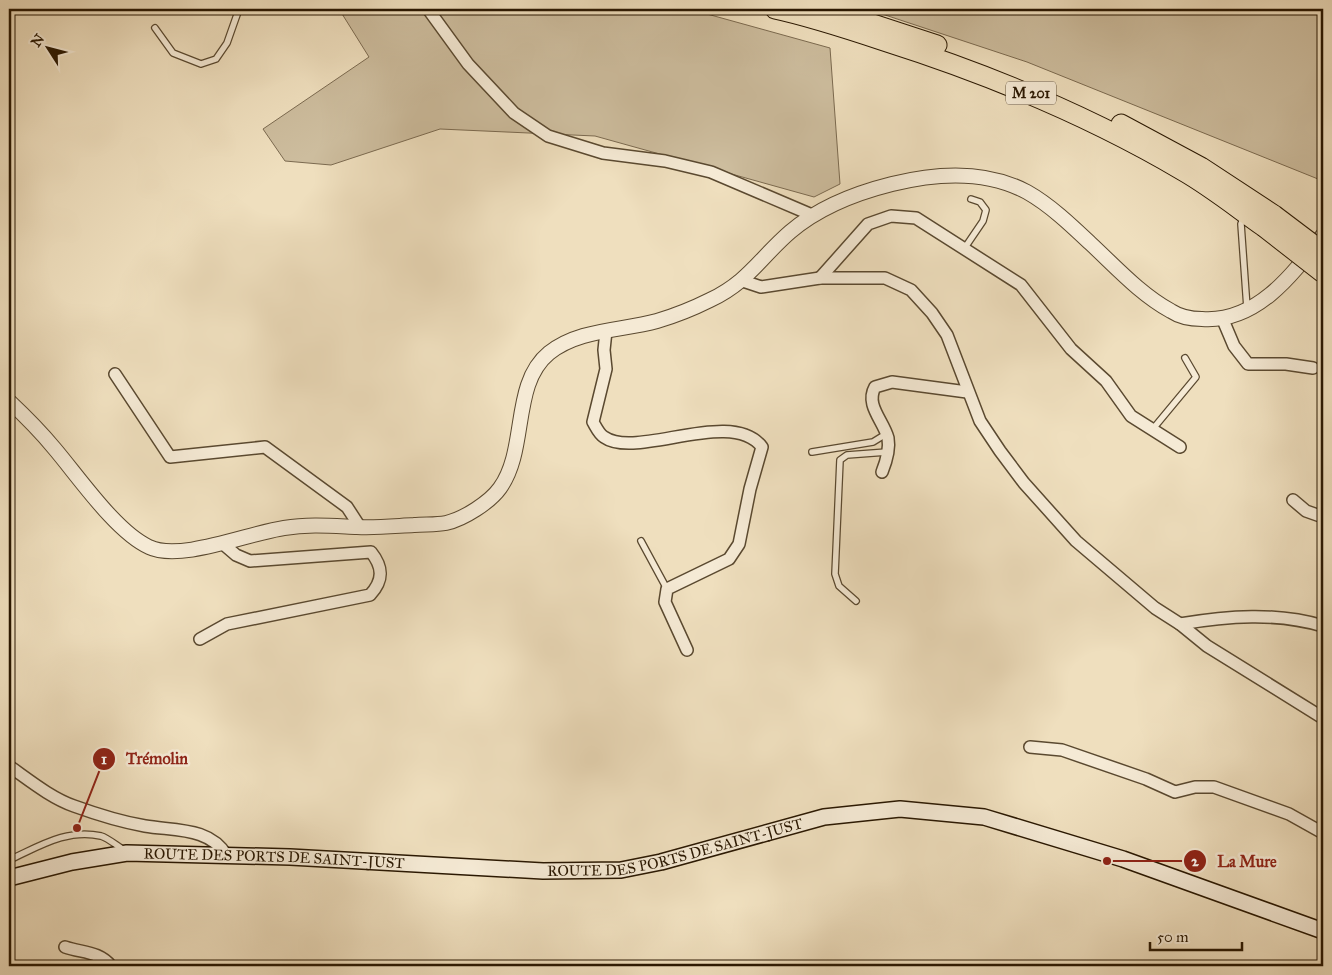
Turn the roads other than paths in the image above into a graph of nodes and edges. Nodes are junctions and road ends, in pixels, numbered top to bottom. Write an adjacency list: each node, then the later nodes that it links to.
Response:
1 (239, 9): 5 (lane)
2 (428, 9): 8 (street)
3 (775, 9): 7 (highway, M 201)
4 (827, 9): 9 (highway, M 201)
5 (155, 28)
6 (972, 199): 11 (lane)
7 (1245, 214): 9 (highway, M 201); 16 (lane)
8 (812, 215): 15 (street); 17 (street)
9 (1269, 221): 12 (highway, M 201, bridge); 13 (highway, M 201, bridge)
10 (1323, 235): 16 (street)
11 (964, 249): 14 (street); 24 (street)
12 (1323, 252)
13 (1323, 272)
14 (820, 278): 15 (street); 22 (street)
15 (743, 281): 18 (street)
16 (1248, 310): 17 (street)
17 (1223, 320): 20 (street)
18 (606, 331): 32 (street); 35 (street)
19 (1185, 358): 24 (lane)
20 (1313, 368)
21 (115, 374): 32 (street)
22 (967, 392): 25 (street); 37 (street)
23 (9, 402): 34 (street)
24 (1152, 430): 26 (street)
25 (886, 434): 27 (lane); 28 (street)
26 (1180, 447)
27 (812, 452)
28 (888, 452): 29 (street); 36 (lane)
29 (882, 472)
30 (1294, 500): 31 (street)
31 (1323, 517)
32 (360, 527): 34 (street)
33 (641, 541): 35 (lane)
34 (222, 543): 39 (street)
35 (667, 589): 40 (street)
36 (856, 601)
37 (1180, 624): 38 (street); 41 (street)
38 (1323, 626)
39 (200, 639)
40 (687, 650)
41 (1323, 718)
42 (1030, 747): 44 (street)
43 (9, 766): 46 (street)
44 (1323, 833)
45 (127, 853): 46 (main road, ROUTE DES PORTS DE SAINT-JUST); 47 (lane); 48 (main road, ROUTE DES PORTS DE SAINT-JUST)
46 (227, 856): 49 (main road, ROUTE DES PORTS DE SAINT-JUST)
47 (9, 860)
48 (9, 878)
49 (1323, 931)
50 (65, 947): 51 (street)
51 (111, 966)

